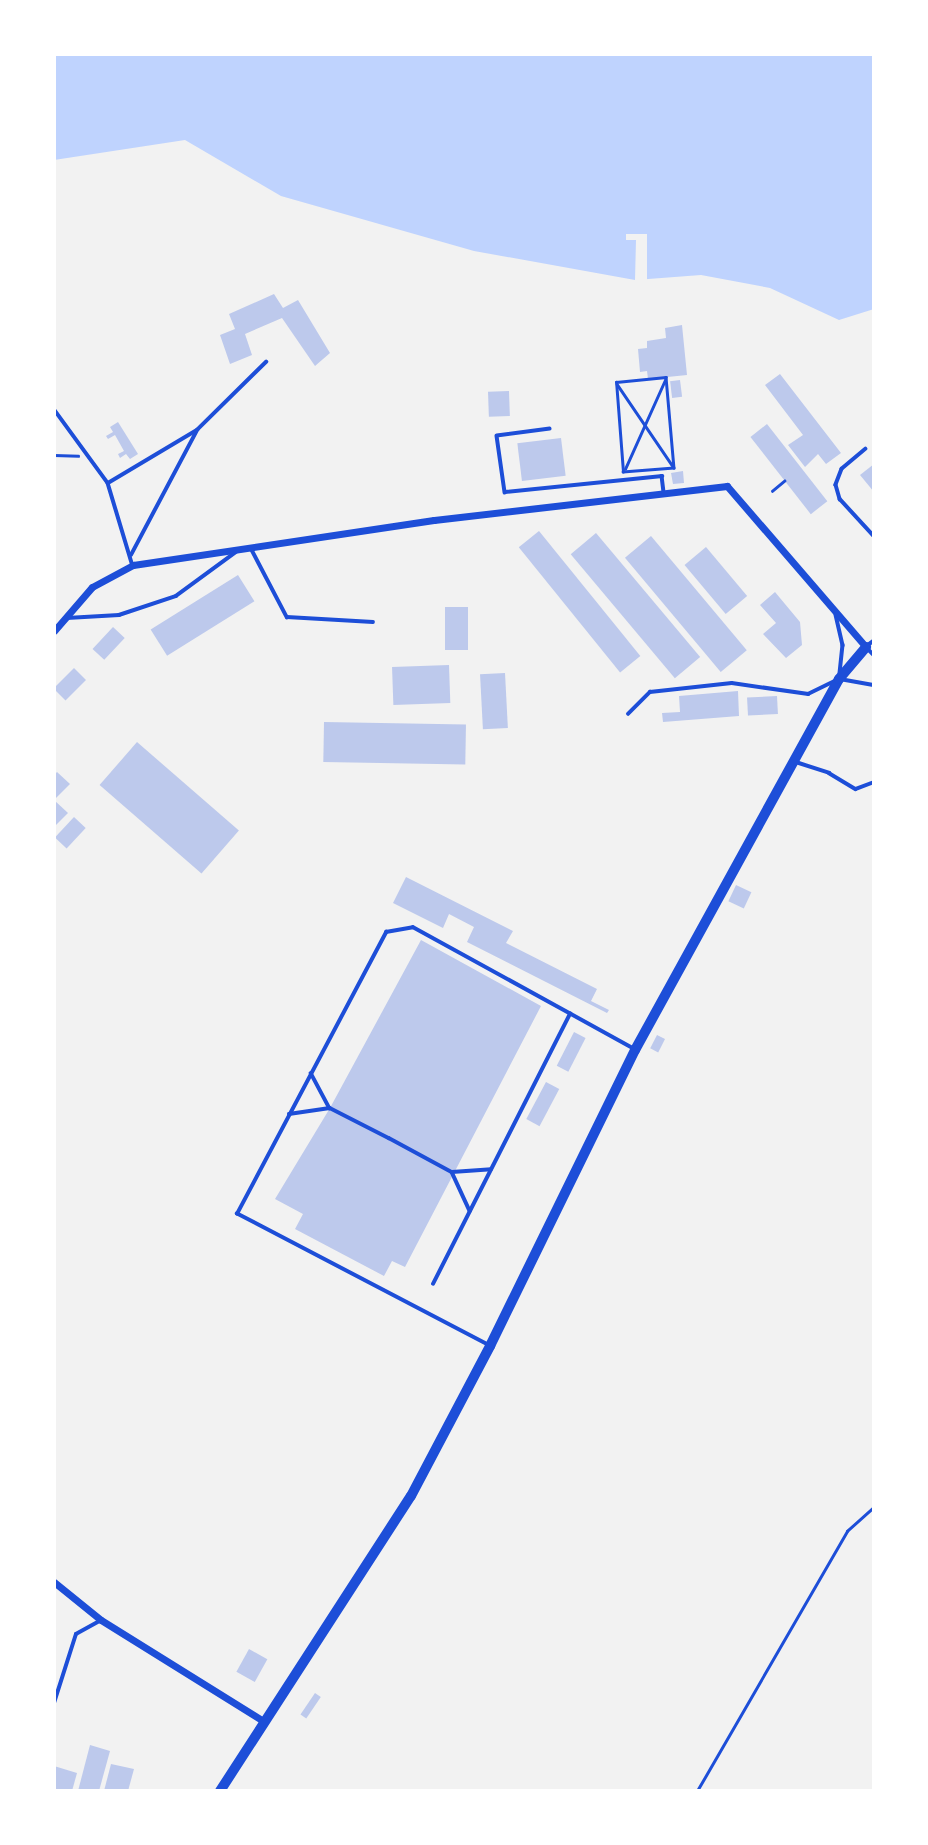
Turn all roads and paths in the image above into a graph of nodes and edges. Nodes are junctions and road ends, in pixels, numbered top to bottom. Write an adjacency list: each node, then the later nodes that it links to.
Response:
1 (266, 362): 7 (lane)
2 (666, 377): 3 (path); 5 (path); 11 (path)
3 (616, 382): 5 (path); 12 (path)
4 (54, 409): 10 (lane)
5 (645, 424): 11 (path); 12 (path)
6 (550, 429): 16 (lane)
7 (197, 430): 14 (lane); 20 (lane)
8 (866, 449): 17 (lane)
9 (54, 455): 10 (path)
10 (89, 456): 14 (lane)
11 (674, 468): 12 (path)
12 (623, 472)
13 (784, 481): 15 (path)
14 (108, 483): 20 (lane)
15 (772, 491)
16 (664, 493): 18 (street); 22 (street)
17 (874, 536)
18 (252, 550): 19 (street); 24 (lane)
19 (238, 551): 21 (street); 23 (lane)
20 (131, 555): 21 (lane)
21 (133, 565): 23 (street)
22 (834, 608): 26 (street); 27 (lane)
23 (67, 618): 25 (street)
24 (373, 622)
25 (54, 631)
26 (871, 648): 27 (main road)
27 (839, 679): 28 (lane); 29 (lane); 30 (main road)
28 (874, 685)
29 (628, 715)
30 (793, 762): 31 (lane); 33 (main road)
31 (874, 782)
32 (570, 1014): 33 (lane); 34 (lane); 37 (lane)
33 (635, 1050): 41 (main road)
34 (311, 1073): 35 (lane); 36 (lane)
35 (330, 1108): 36 (lane); 38 (lane)
36 (289, 1114): 41 (lane)
37 (491, 1169): 38 (lane); 39 (lane)
38 (452, 1172): 39 (lane)
39 (470, 1211): 40 (lane)
40 (433, 1284)
41 (490, 1346): 46 (main road)
42 (874, 1507): 48 (path)
43 (54, 1582): 44 (street)
44 (101, 1620): 45 (lane); 46 (street)
45 (54, 1703)
46 (265, 1722): 47 (main road)
47 (220, 1791)
48 (697, 1791)

